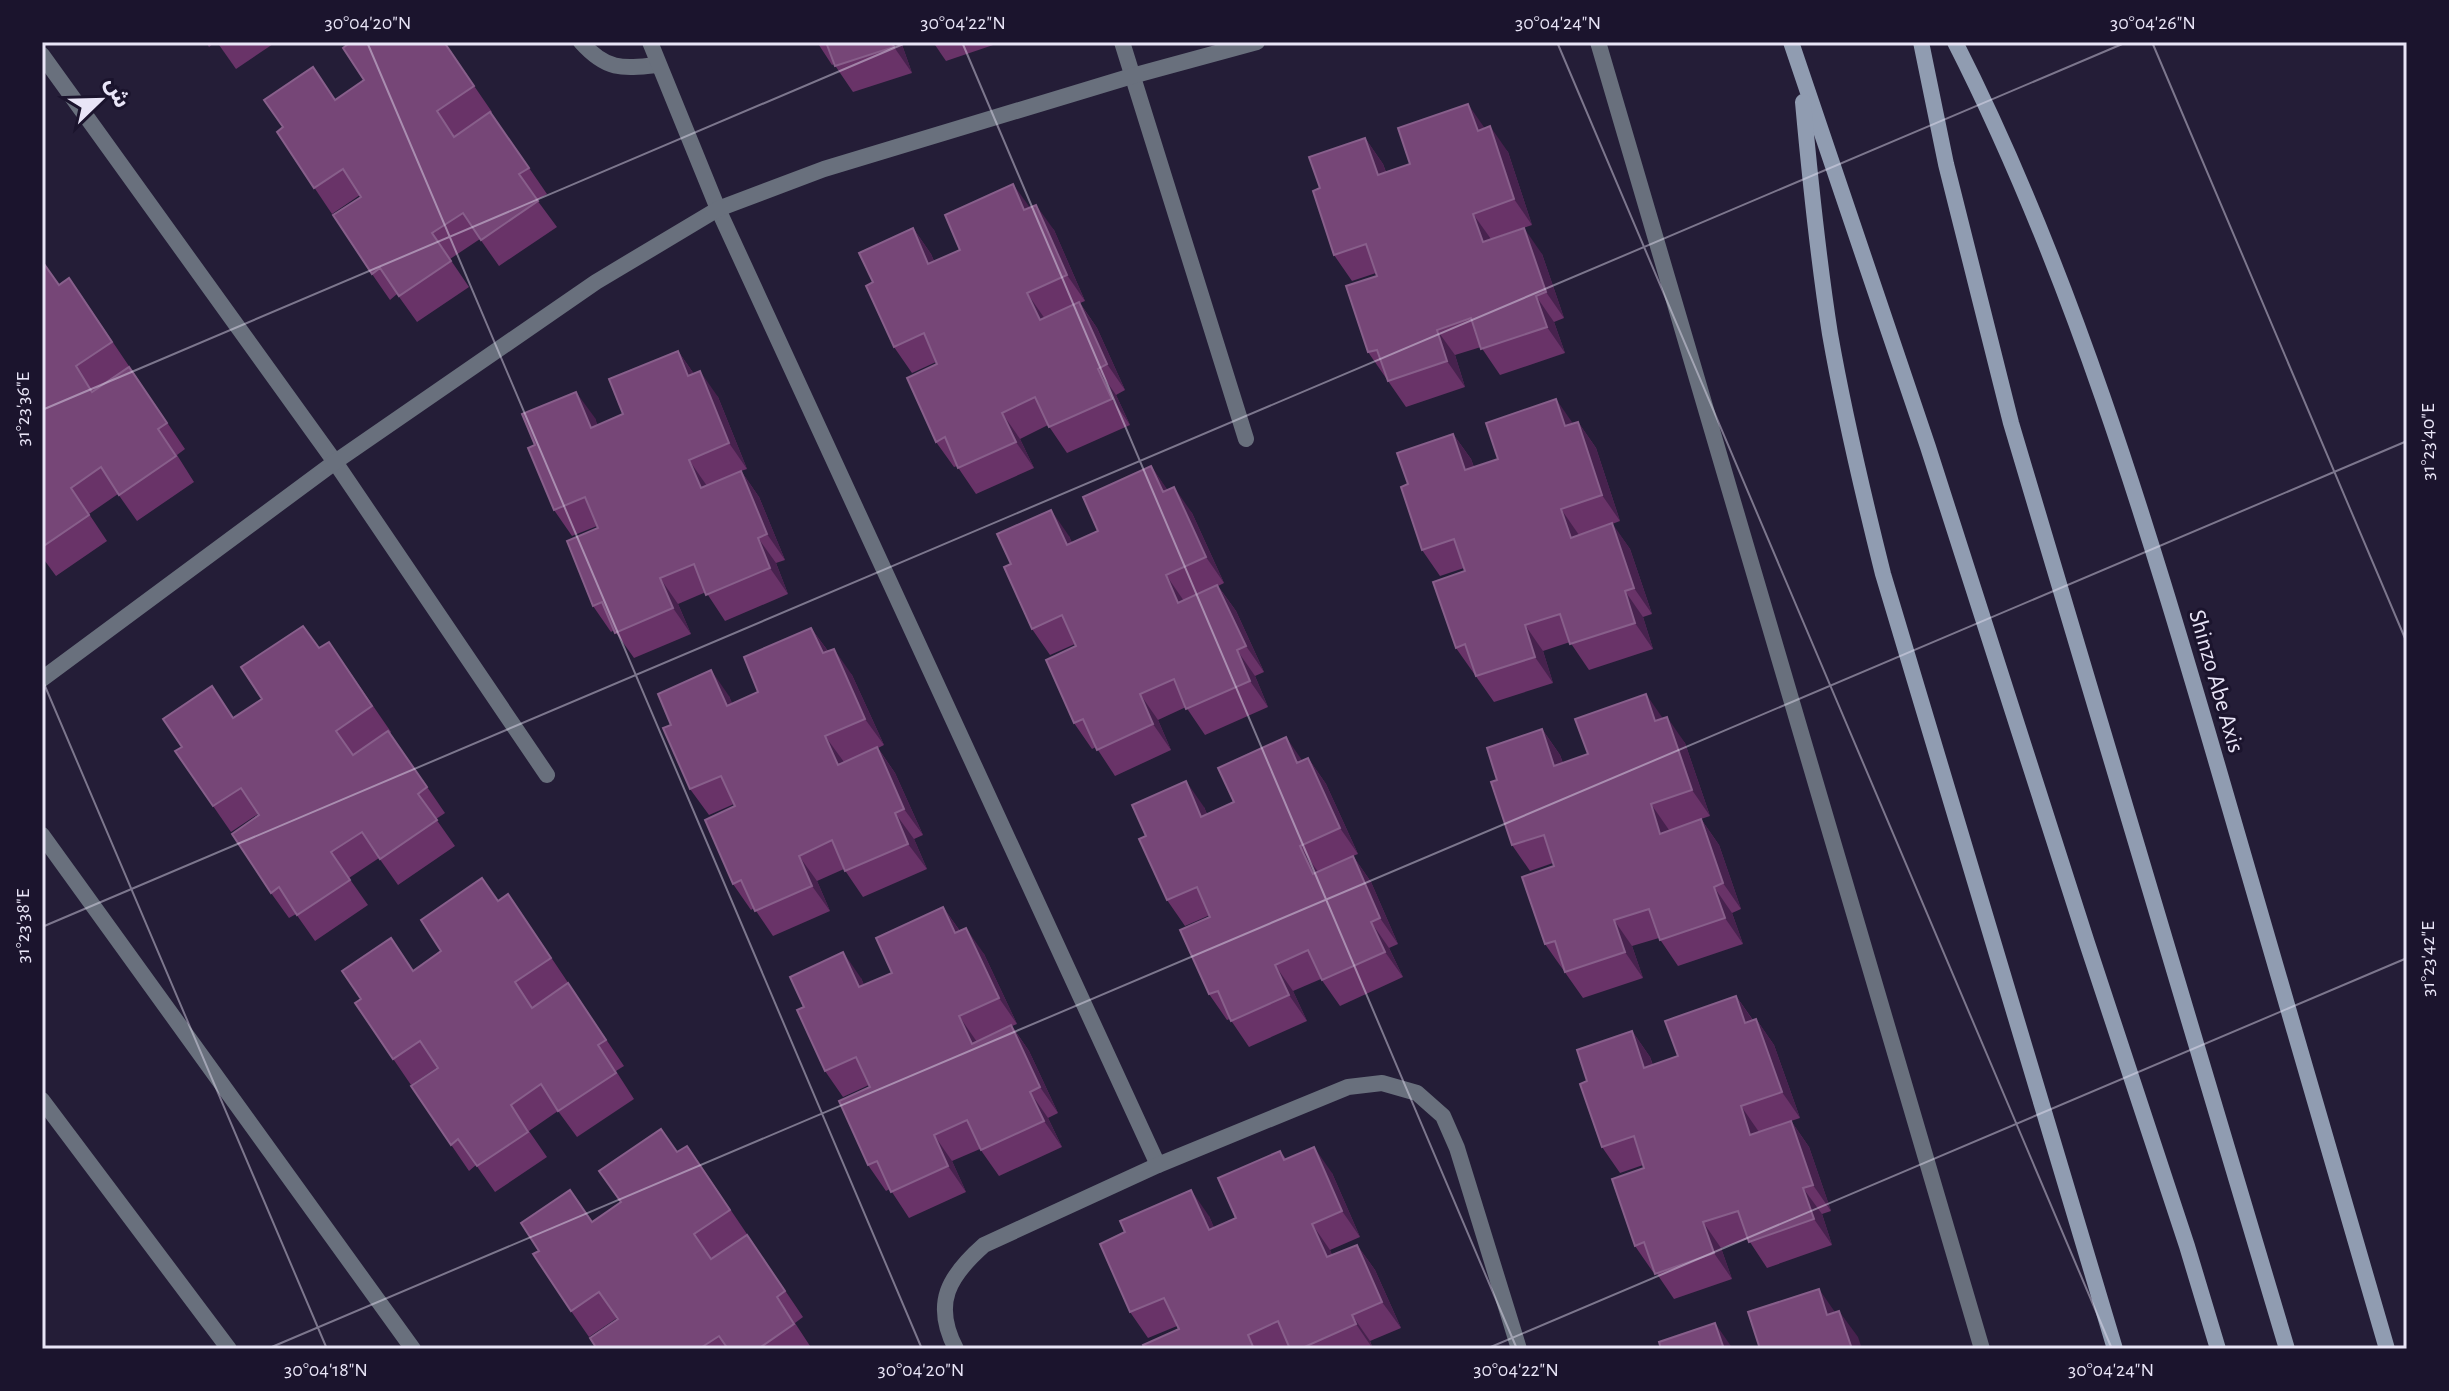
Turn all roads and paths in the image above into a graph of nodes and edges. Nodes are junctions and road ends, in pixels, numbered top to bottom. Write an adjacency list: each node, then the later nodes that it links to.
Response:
1 (581, 42): 10 (street)
2 (650, 42): 10 (street)
3 (1122, 42): 11 (street)
4 (1257, 42): 11 (street)
5 (1598, 42): 25 (street)
6 (1791, 42): 12 (main road)
7 (1921, 42): 28 (main road)
8 (1955, 42): 29 (main road, Shinzo Abe Axis)
9 (42, 55): 15 (street)
10 (657, 65): 13 (street)
11 (1132, 76): 13 (street); 14 (street)
12 (1801, 76): 26 (main road); 27 (main road)
13 (718, 209): 15 (street); 20 (street)
14 (1246, 439)
15 (335, 462): 16 (street); 17 (street)
16 (42, 679)
17 (547, 775)
18 (42, 835): 22 (street)
19 (42, 1100): 21 (street)
20 (1158, 1165): 23 (street); 24 (street)
21 (229, 1349)
22 (413, 1349)
23 (956, 1349)
24 (1519, 1349)
25 (1982, 1349)
26 (2115, 1349)
27 (2218, 1349)
28 (2287, 1349)
29 (2387, 1349)

